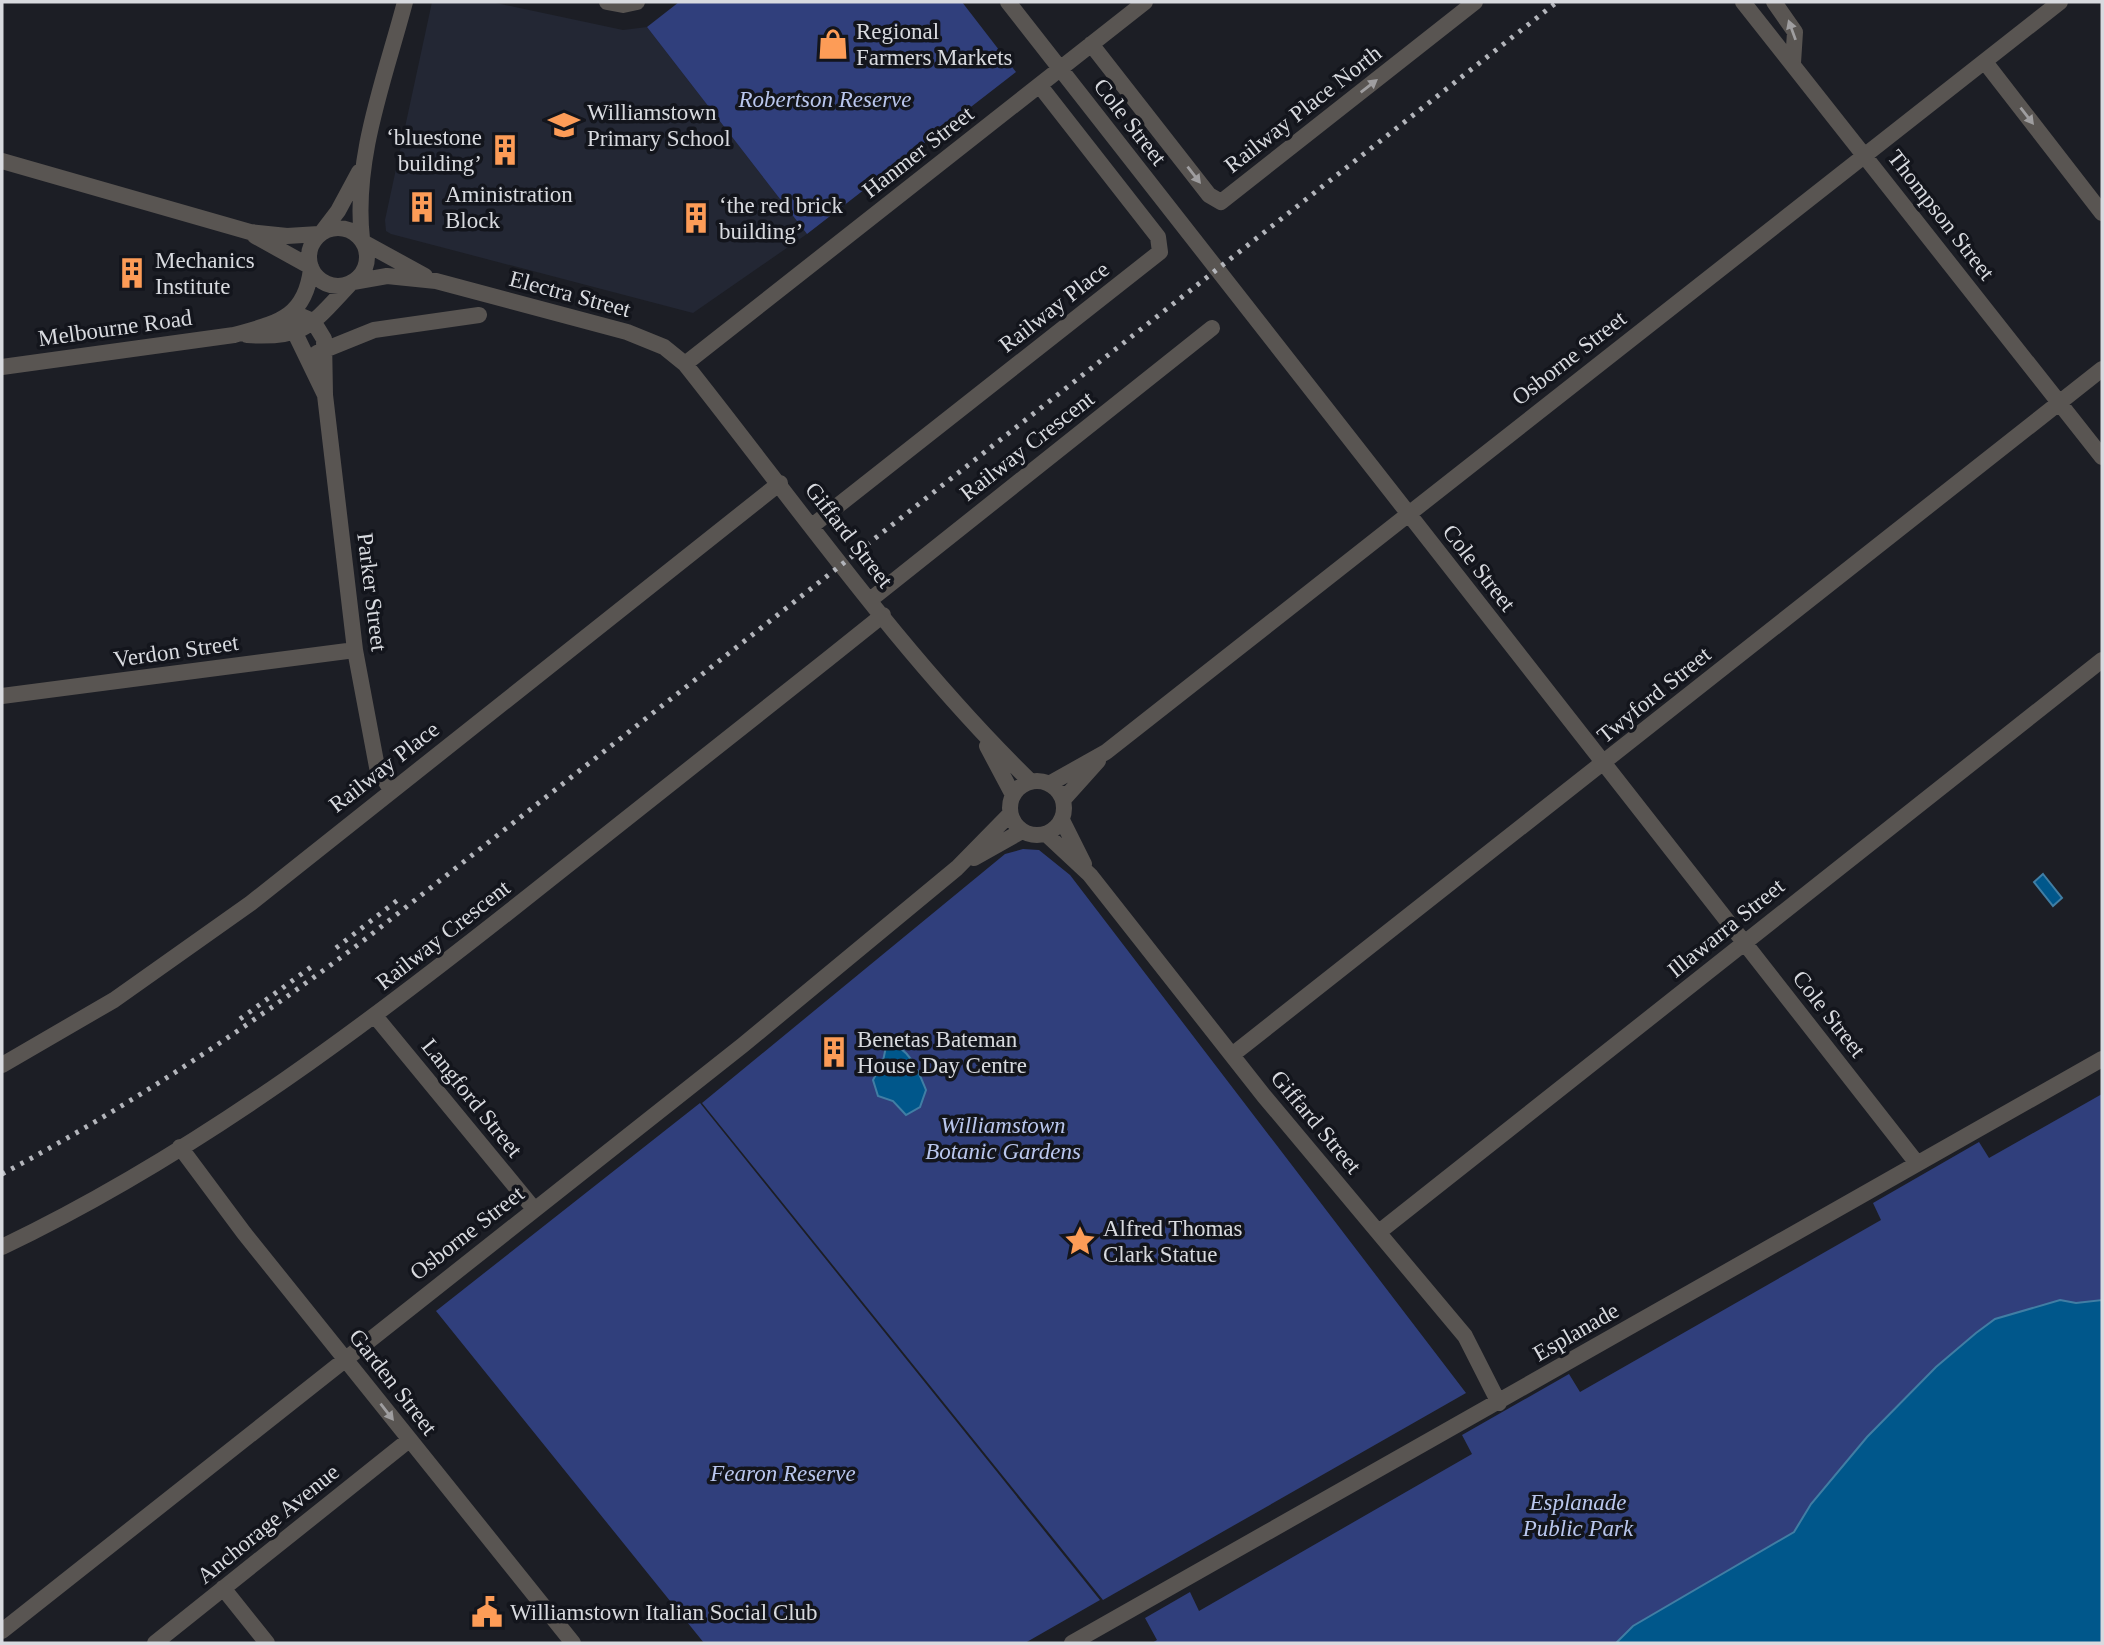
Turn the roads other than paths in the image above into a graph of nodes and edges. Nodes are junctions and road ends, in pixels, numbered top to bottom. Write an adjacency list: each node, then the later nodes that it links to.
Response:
1 (405, 2): 17 (street)
2 (607, 2): 3 (street)
3 (637, 2)
4 (1008, 2): 13 (street, Cole Street)
5 (1145, 2): 10 (street, Hanmer Street)
6 (1475, 2): 10 (street, Railway Place North, one-way to 6)
7 (1743, 2): 11 (street, Thompson Street)
8 (1774, 2): 11 (street, one-way to 8)
9 (2060, 2): 12 (street, Osborne Street)
10 (1091, 44): 13 (street, Hanmer Street)
11 (1793, 62): 15 (street, Thompson Street)
12 (1986, 62): 15 (street, Osborne Street); 18 (street, one-way to 18)
13 (1061, 69): 14 (street, Hanmer Street); 40 (street, Cole Street)
14 (1040, 86): 33 (street, Hanmer Street); 41 (street, Railway Place)
15 (1864, 153): 37 (street, Thompson Street); 40 (street, Osborne Street)
16 (2, 161): 19 (street)
17 (363, 163): 20 (street); 21 (street)
18 (2102, 213)
19 (250, 232): 20 (street); 22 (street)
20 (320, 233): 21 (street); 22 (street)
21 (362, 240): 23 (street, Electra Street); 24 (street)
22 (311, 268): 24 (street); 25 (street)
23 (436, 281): 24 (street, Electra Street); 33 (street, Electra Street)
24 (352, 282): 27 (street, Melbourne Road)
25 (292, 312): 27 (street); 29 (street); 30 (street, Melbourne Road)
26 (480, 315): 31 (street)
27 (313, 321): 29 (street, Melbourne Road); 31 (street, Parker Street)
28 (1212, 328): 42 (street, Railway Crescent)
29 (295, 333): 30 (street, Melbourne Road); 32 (street, Parker Street)
30 (234, 335): 34 (street, Melbourne Road)
31 (325, 350): 32 (street); 36 (street, Parker Street)
32 (309, 356): 36 (street, Parker Street)
33 (685, 364): 39 (street, Giffard Street)
34 (2, 367)
35 (2102, 369): 37 (street, Twyford Street)
36 (325, 395): 44 (street, Parker Street)
37 (2059, 402): 38 (street, Thompson Street); 49 (street, Twyford Street)
38 (2102, 457)
39 (780, 483): 41 (street, Giffard Street); 52 (street, Railway Place)
40 (1408, 514): 48 (street, Osborne Street); 49 (street, Cole Street)
41 (812, 526): 42 (street, Giffard Street)
42 (870, 600): 43 (street, Giffard Street)
43 (883, 615): 47 (street, Giffard Street); 62 (street, Railway Crescent)
44 (355, 650): 46 (street, Verdon Street); 52 (street, Parker Street)
45 (2102, 660): 61 (street, Illawarra Street)
46 (2, 696)
47 (979, 732): 50 (street, Giffard Street); 53 (street, Giffard Street)
48 (1106, 752): 51 (street, Osborne Street); 54 (street, Osborne Street)
49 (1604, 764): 61 (street, Cole Street); 63 (street, Twyford Street)
50 (1031, 782): 51 (street); 53 (street)
51 (1049, 783): 54 (street)
52 (391, 790): 65 (street, Railway Place)
53 (1013, 795): 55 (street)
54 (1063, 800): 56 (street)
55 (1010, 814): 57 (street); 59 (street, Osborne Street)
56 (1062, 820): 58 (street); 60 (street, Giffard Street)
57 (1022, 831): 58 (street); 59 (street, Osborne Street)
58 (1046, 834): 60 (street, Giffard Street)
59 (957, 868): 68 (street, Osborne Street)
60 (1090, 875): 63 (street, Giffard Street)
61 (1744, 943): 67 (street, Cole Street); 69 (street, Illawarra Street)
62 (375, 1016): 66 (street, Railway Crescent); 68 (street, Langford Street)
63 (1232, 1055): 69 (street, Giffard Street)
64 (2102, 1059): 67 (street, Esplanade)
65 (2, 1065)
66 (180, 1147): 70 (street, Railway Crescent); 71 (street, Garden Street)
67 (1916, 1162): 72 (street, Esplanade)
68 (534, 1209): 71 (street, Osborne Street)
69 (1379, 1232): 72 (street, Giffard Street)
70 (2, 1247)
71 (345, 1358): 73 (street, Garden Street, one-way to 73); 75 (street, Osborne Street)
72 (1499, 1403): 79 (street, Esplanade)
73 (410, 1440): 74 (street, Anchorage Avenue); 78 (street, Garden Street)
74 (223, 1588): 76 (street, Anchorage Avenue); 77 (street)
75 (2, 1631)
76 (155, 1643)
77 (267, 1643)
78 (573, 1643)
79 (1072, 1643)

